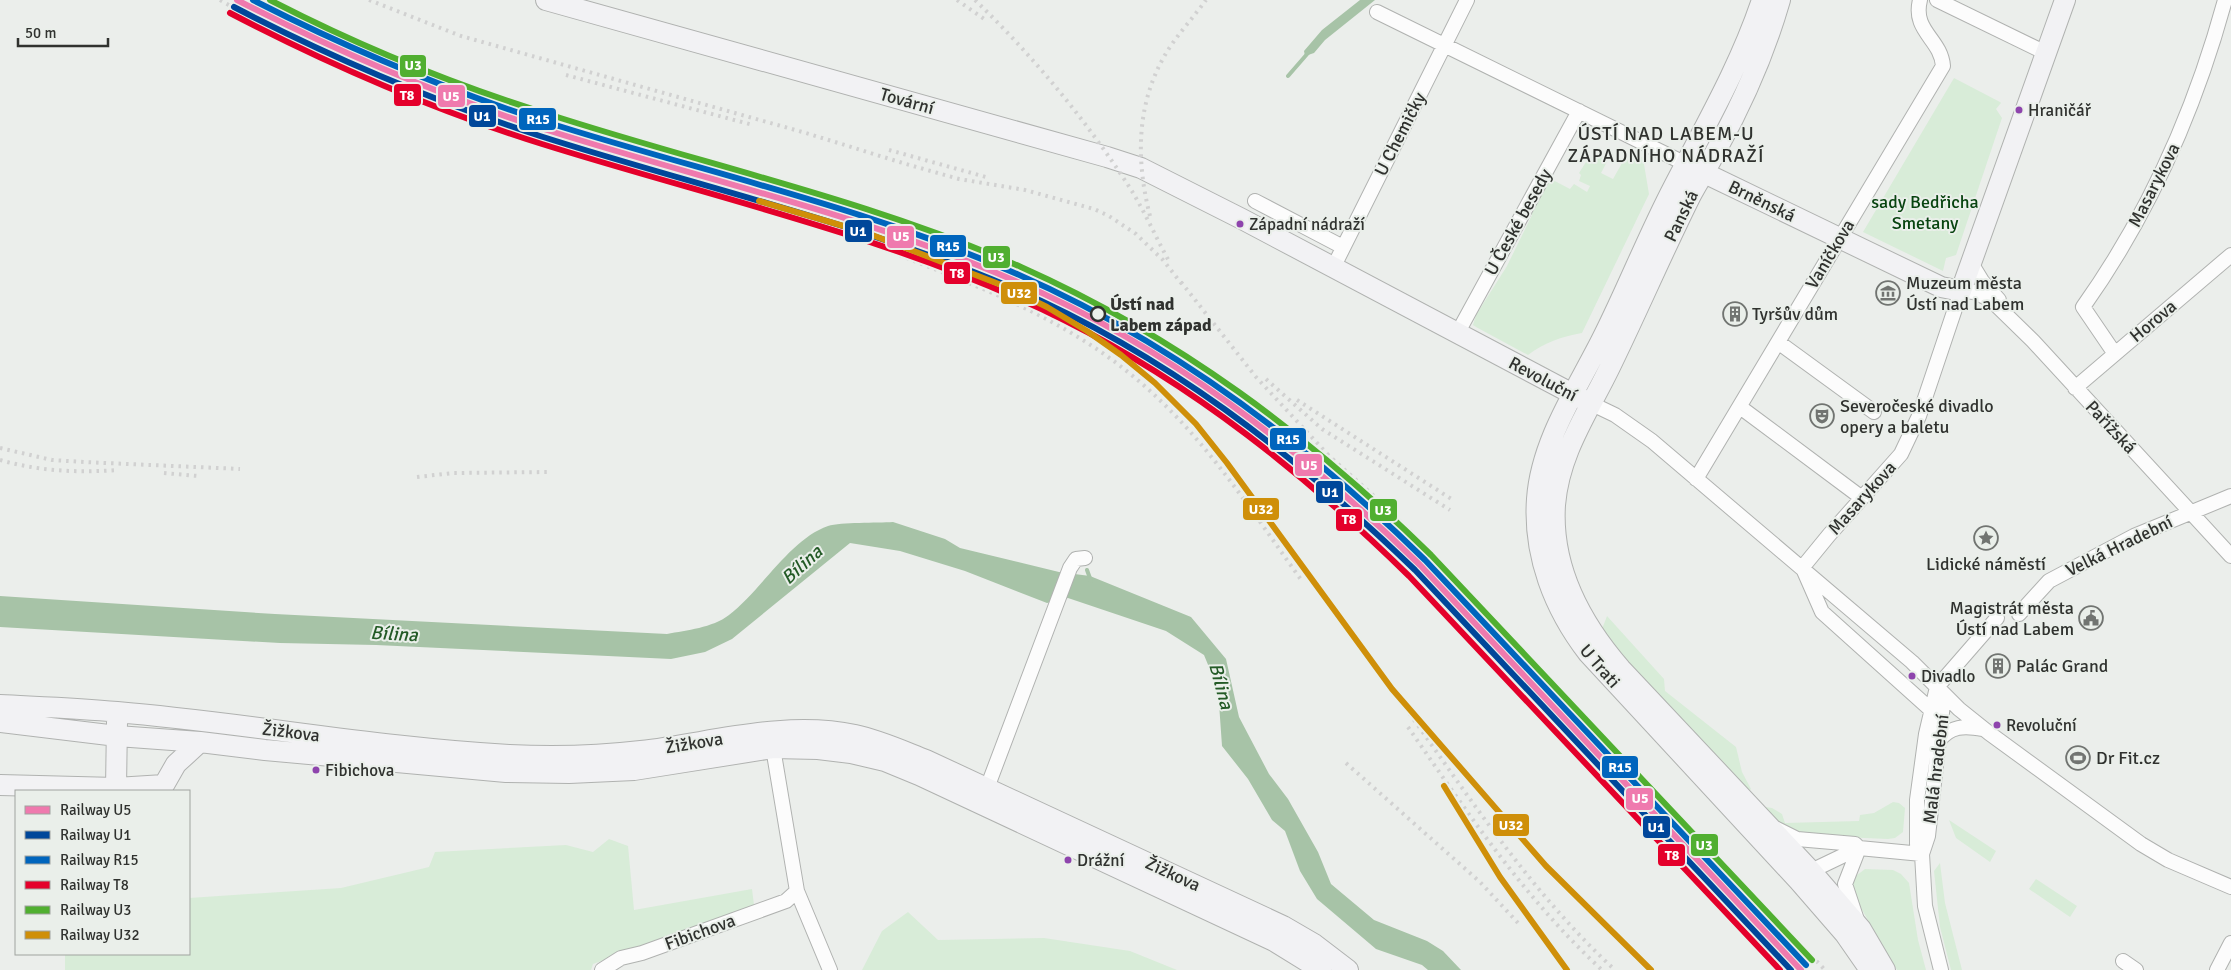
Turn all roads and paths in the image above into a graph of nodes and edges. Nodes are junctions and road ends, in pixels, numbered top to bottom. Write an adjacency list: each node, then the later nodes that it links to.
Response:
1 (546, 0): 15 (street, Tovární)
2 (1467, 0): 10 (street, U Chemičky)
3 (1762, 0): 13 (street, Panská)
4 (1780, 0): 13 (street, Panská)
5 (1920, 0): 16 (street, Vaníčkova)
6 (1937, 0): 11 (street)
7 (2065, 0): 11 (street, Masarykova)
8 (2225, 0): 25 (street, Masarykova)
9 (1377, 12): 10 (street, Brněnská)
10 (1445, 45): 12 (street, Brněnská); 17 (street, U Chemičky)
11 (2046, 53): 19 (street, Masarykova)
12 (1579, 111): 13 (street, Brněnská); 22 (street, U České besedy)
13 (1695, 168): 16 (street, Brněnská); 27 (street, Panská)
14 (1255, 201): 17 (street)
15 (1258, 227): 20 (street, Revoluční)
16 (1840, 239): 21 (street, Brněnská); 24 (street, Vaníčkova)
17 (1343, 247): 20 (street, U Chemičky)
18 (2231, 255): 25 (street, Horova)
19 (1971, 262): 21 (street, Masarykova); 23 (street, Pařížská)
20 (1333, 268): 22 (street, Revoluční)
21 (1961, 291): 23 (street, Pařížská); 32 (street, Masarykova)
22 (1457, 334): 27 (street, Revoluční)
23 (2032, 341): 26 (street, Pařížská)
24 (1778, 342): 28 (street, Vaníčkova); 29 (street)
25 (2115, 354): 26 (street, Horova)
26 (2075, 388): 33 (street, Pařížská)
27 (1581, 399): 30 (street, Revoluční); 52 (street, U Trati); 55 (street, U Trati)
28 (1740, 407): 30 (street, Vaníčkova); 32 (street)
29 (1874, 412)
30 (1696, 479): 36 (street, Revoluční)
31 (2231, 496): 33 (street, Velká Hradební)
32 (1862, 498): 36 (street, Masarykova)
33 (2190, 512): 34 (street, Pařížská); 37 (street, Velká Hradební)
34 (2231, 556)
35 (1085, 558): 51 (street)
36 (1802, 568): 39 (street, Revoluční); 41 (street, Revoluční)
37 (2019, 614)
38 (1997, 618): 39 (street)
39 (1940, 691): 41 (street); 44 (street, Revoluční); 47 (street, Malá hradební)
40 (0, 704): 42 (street, Žižkova)
41 (1930, 709): 54 (street, Malá hradební)
42 (117, 712): 45 (street); 51 (street, Žižkova)
43 (0, 722): 45 (street, Žižkova)
44 (1986, 729): 47 (street); 56 (street, Revoluční)
45 (117, 736): 46 (street, Žižkova); 50 (street)
46 (200, 742): 48 (street, Žižkova); 50 (street)
47 (1938, 742): 54 (street, Malá hradební)
48 (773, 748): 51 (street, Žižkova); 57 (street)
49 (0, 785): 50 (street)
50 (116, 788)
51 (984, 796): 61 (street, Žižkova); 64 (street, Žižkova)
52 (1767, 824): 53 (street, U Trati); 55 (street, U Trati)
53 (1859, 848): 54 (street, U Trati); 55 (street); 58 (street, U Trati)
54 (1922, 854): 67 (street, Malá hradební)
55 (1805, 876): 58 (street, U Trati); 65 (street, U Trati)
56 (2231, 887)
57 (797, 891): 62 (street, Fibichova); 63 (street)
58 (1861, 929): 66 (street, U Trati)
59 (2231, 943): 69 (street)
60 (2123, 960): 68 (street)
61 (1343, 966)
62 (602, 970)
63 (830, 970)
64 (1321, 970)
65 (1870, 970)
66 (1885, 970)
67 (1941, 970)
68 (2136, 970)
69 (2217, 970)

